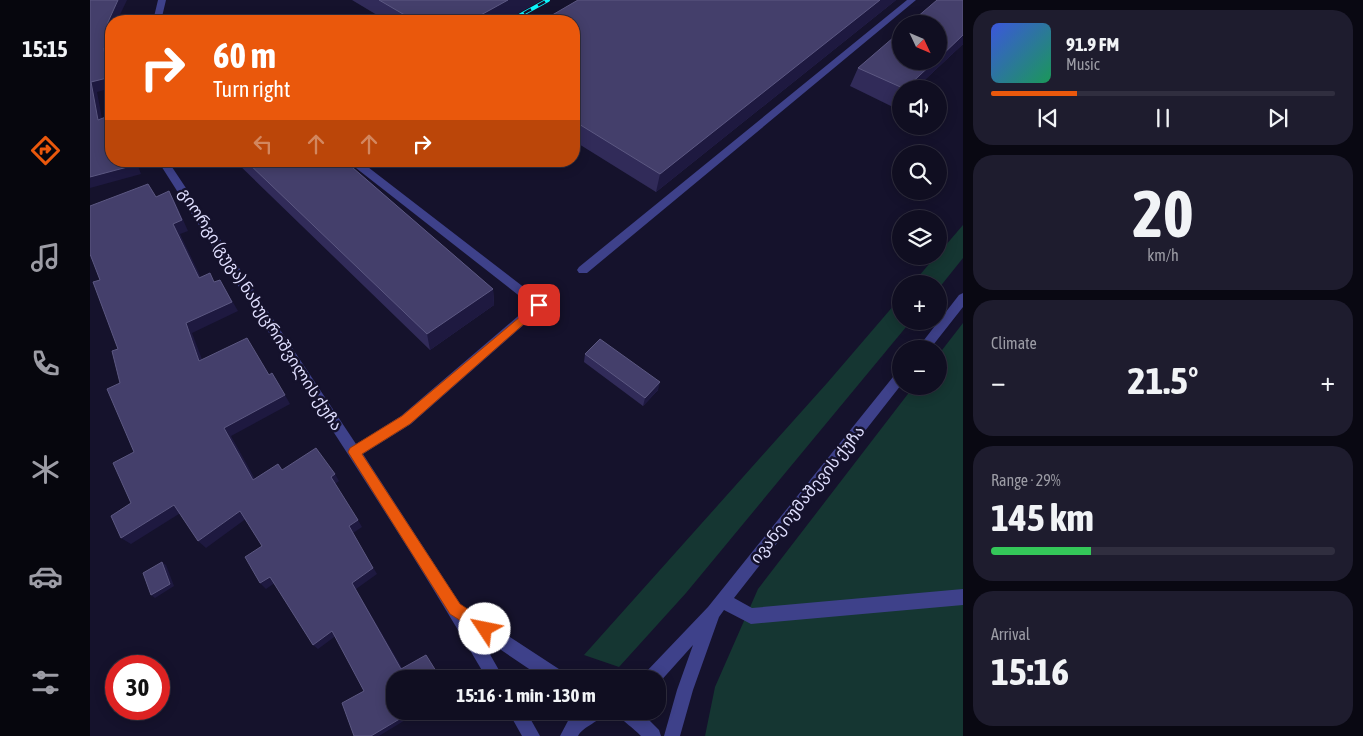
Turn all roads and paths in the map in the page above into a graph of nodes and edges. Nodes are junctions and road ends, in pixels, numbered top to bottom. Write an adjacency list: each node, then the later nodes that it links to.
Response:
1 (162, 0): 3 (street)
2 (912, 0): 6 (street)
3 (158, 15)
4 (167, 167): 10 (street, გიორგი (გუგა) ნახუცრიშვილის ქუჩა)
5 (361, 167): 10 (street)
6 (583, 270)
7 (963, 298): 8 (street)
8 (930, 340)
9 (892, 387): 12 (street, ივანე იუმაშევის ქუჩა)
10 (354, 452): 13 (street, გიორგი (გუგა) ნახუცრიშვილის ქუჩა)
11 (963, 597): 12 (street)
12 (717, 606): 16 (street, ივანე იუმაშევის ქუჩა); 23 (street, ივანე იუმაშევის ქუჩა)
13 (455, 609): 14 (street, გიორგი (გუგა) ნახუცრიშვილის ქუჩა); 15 (street, გიორგი (გუგა) ნახუცრიშვილის ქუჩა)
14 (491, 670)
15 (546, 670)
16 (659, 670)
17 (522, 720): 20 (street)
18 (581, 720): 21 (street)
19 (638, 720): 22 (street)
20 (532, 736)
21 (568, 736)
22 (653, 736)
23 (672, 736)

